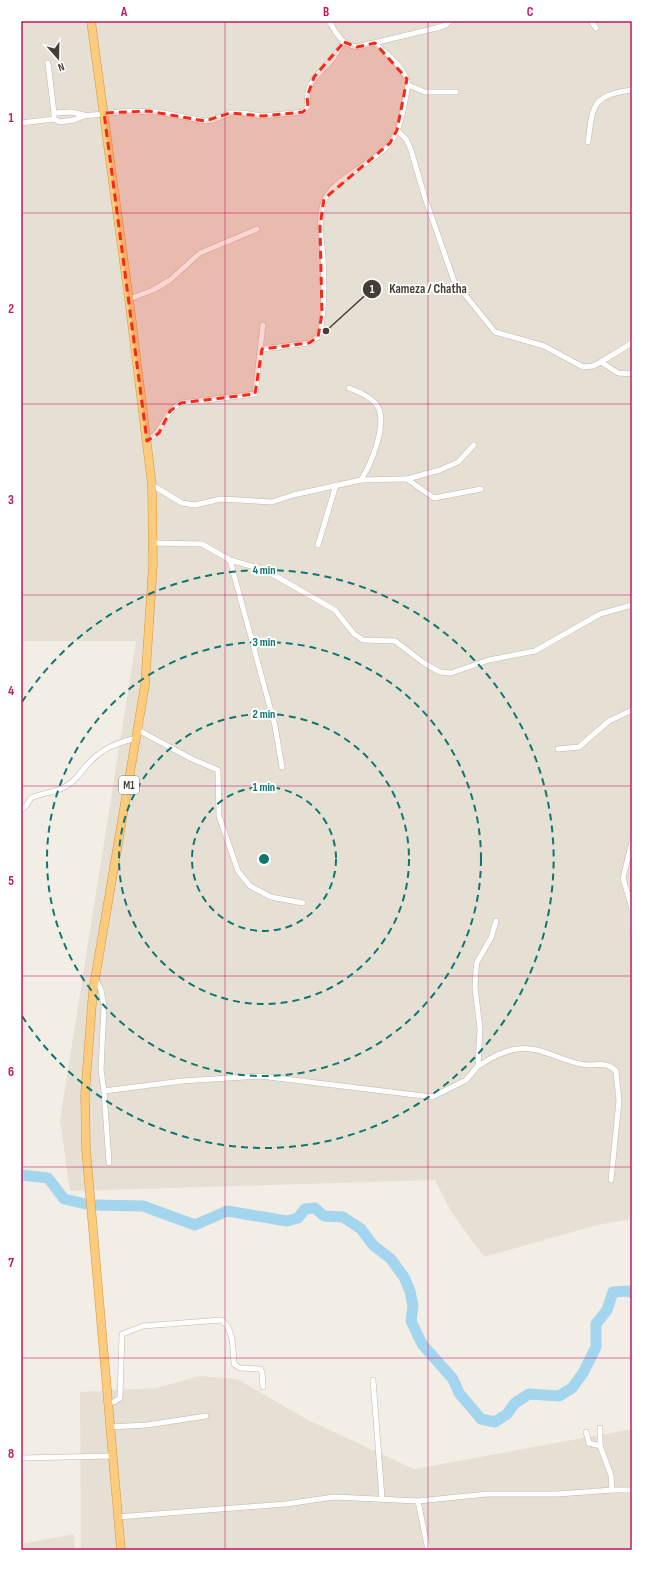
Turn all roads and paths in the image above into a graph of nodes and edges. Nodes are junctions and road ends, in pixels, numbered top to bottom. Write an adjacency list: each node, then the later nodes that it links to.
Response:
1 (91, 21): 13 (highway, M1)
2 (329, 21): 6 (street)
3 (450, 21): 7 (street)
4 (590, 21): 5 (street)
5 (596, 28)
6 (344, 42): 7 (street); 13 (street)
7 (375, 43): 9 (street)
8 (48, 63): 12 (street)
9 (408, 85): 11 (street); 17 (street)
10 (632, 90): 18 (street)
11 (456, 92)
12 (54, 113): 14 (street); 15 (street)
13 (104, 113): 14 (street); 20 (highway, M1)
14 (84, 116): 15 (street)
15 (54, 119): 16 (street)
16 (21, 123)
17 (397, 130): 23 (street); 24 (street)
18 (588, 142)
19 (257, 229): 20 (street)
20 (129, 299): 27 (highway, M1)
21 (263, 325): 23 (street)
22 (632, 343): 24 (street)
23 (262, 349): 27 (street)
24 (601, 362): 25 (street)
25 (632, 374)
26 (349, 388): 30 (street)
27 (147, 441): 31 (highway, M1)
28 (474, 445): 29 (street)
29 (407, 479): 30 (street); 33 (street)
30 (361, 480): 32 (street)
31 (152, 485): 32 (street); 34 (highway, M1)
32 (336, 485): 35 (street)
33 (481, 489)
34 (153, 543): 36 (street); 39 (highway, M1)
35 (318, 545)
36 (230, 560): 37 (street); 41 (street)
37 (632, 605)
38 (632, 710): 40 (street)
39 (137, 734): 42 (street); 44 (street); 47 (highway, M1)
40 (558, 749)
41 (282, 767)
42 (21, 810)
43 (632, 842): 46 (street)
44 (303, 903)
45 (496, 921): 48 (street)
46 (632, 930)
47 (95, 979): 49 (street); 54 (highway, M1)
48 (478, 1066): 49 (street); 51 (street)
49 (104, 1091): 50 (street)
50 (109, 1163)
51 (611, 1180)
52 (373, 1380): 64 (street)
53 (263, 1387): 54 (street)
54 (107, 1402): 56 (highway, M1)
55 (206, 1416): 56 (street)
56 (109, 1427): 60 (highway, M1)
57 (600, 1428): 59 (street)
58 (586, 1432): 59 (street)
59 (600, 1446): 62 (street)
60 (112, 1456): 61 (street); 66 (highway, M1)
61 (21, 1458)
62 (612, 1490): 63 (street); 65 (street)
63 (632, 1490)
64 (382, 1498): 65 (street); 66 (street)
65 (418, 1501): 68 (street)
66 (117, 1518): 67 (highway, M1)
67 (121, 1550)
68 (428, 1550)

